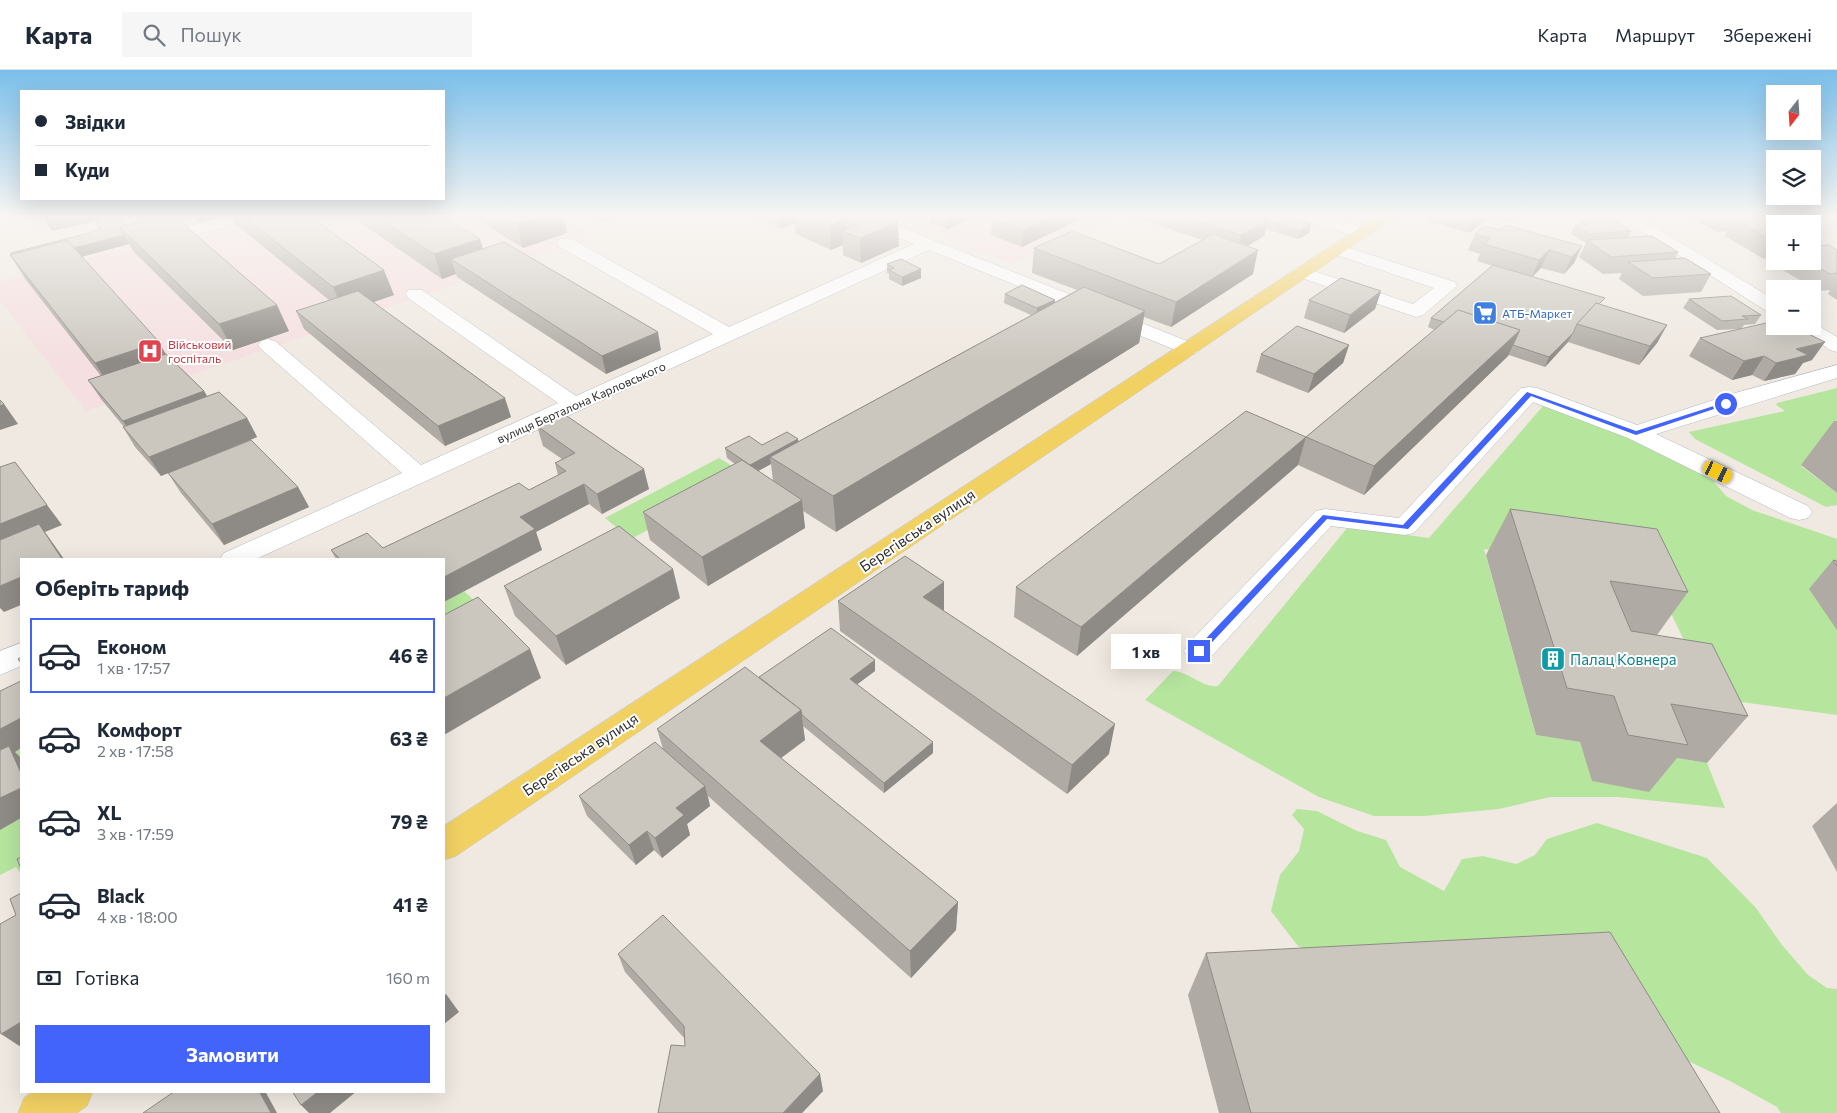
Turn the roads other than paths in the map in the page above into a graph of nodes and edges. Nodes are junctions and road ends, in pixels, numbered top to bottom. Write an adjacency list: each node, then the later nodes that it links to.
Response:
1 (602, 264): 10 (street)
2 (886, 264): 10 (street, вулиця Берталона Карловського)
3 (978, 264): 14 (street)
4 (1315, 264): 7 (main road, Берегівська вулиця)
5 (1381, 264): 7 (street)
6 (1703, 264): 9 (street)
7 (1302, 272): 14 (main road, Берегівська вулиця)
8 (415, 294): 16 (street)
9 (1766, 302)
10 (728, 335): 16 (street, вулиця Берталона Карловського)
11 (1819, 335): 13 (street)
12 (268, 345): 18 (street)
13 (1837, 346)
14 (1190, 349): 24 (main road, Берегівська вулиця)
15 (1837, 371): 17 (street)
16 (574, 405): 18 (street, вулиця Берталона Карловського)
17 (1636, 433): 19 (street); 21 (street)
18 (419, 475): 20 (street, вулиця Берталона Карловського)
19 (1799, 512)
20 (235, 558)
21 (1199, 651)
22 (20, 654): 23 (street)
23 (0, 664)
24 (445, 843)
25 (69, 1093): 26 (main road)
26 (39, 1113)

